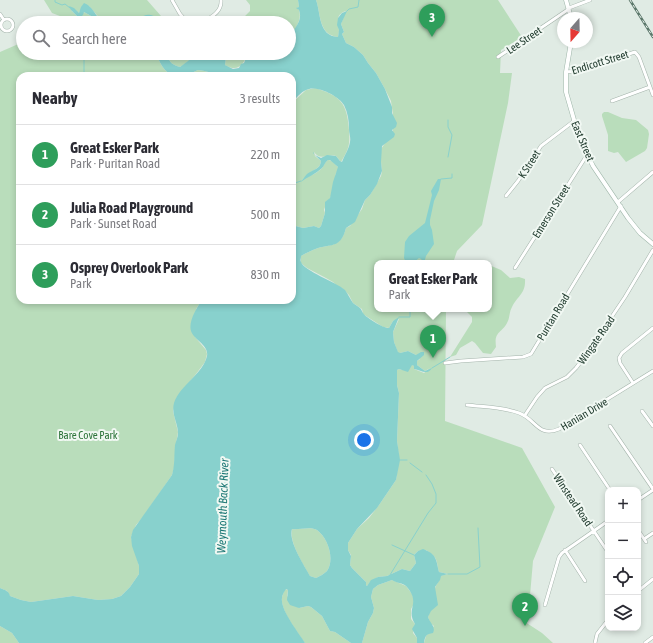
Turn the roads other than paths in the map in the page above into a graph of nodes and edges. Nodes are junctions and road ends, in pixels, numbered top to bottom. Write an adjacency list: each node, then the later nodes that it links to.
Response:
1 (172, 0): 8 (street)
2 (221, 0): 9 (street)
3 (566, 0): 5 (street)
4 (590, 0): 5 (street, Lee Street)
5 (569, 9): 6 (street); 12 (street, Lee Street)
6 (570, 12)
7 (0, 14): 10 (street)
8 (182, 16)
9 (212, 16)
10 (4, 20): 10 (street)
11 (570, 48): 13 (street, East Street)
12 (498, 57)
13 (566, 72): 14 (street, Endicott Street); 17 (street, East Street)
14 (650, 87): 15 (street, Endicott Street); 16 (street)
15 (653, 95)
16 (612, 101)
17 (574, 121): 18 (street, East Street); 20 (street, K Street)
18 (587, 154): 21 (street, East Street); 25 (street, Emerson Street)
19 (653, 172): 21 (street)
20 (506, 196)
21 (618, 202): 22 (street, East Street)
22 (621, 206): 23 (street, East Street); 27 (street, Puritan Road)
23 (653, 244)
24 (653, 250): 32 (street, Wingate Road)
25 (515, 268)
26 (653, 328): 29 (street)
27 (445, 363)
28 (653, 371): 29 (street, Hanian Drive)
29 (633, 383): 32 (street, Hanian Drive)
30 (467, 405): 32 (street, Hanian Drive)
31 (642, 411): 34 (street)
32 (525, 415)
33 (610, 426): 38 (street)
34 (653, 426)
35 (580, 445): 37 (street)
36 (552, 469): 41 (street, Winstead Road)
37 (608, 487)
38 (653, 489): 39 (street)
39 (641, 498)
40 (605, 523): 41 (street)
41 (593, 531): 44 (street, Winstead Road); 45 (street)
42 (653, 533): 43 (street)
43 (641, 535)
44 (605, 548)
45 (563, 551): 47 (street); 49 (street)
46 (653, 579): 48 (street)
47 (586, 581)
48 (641, 589)
49 (545, 605)
50 (605, 624): 52 (street)
51 (653, 637): 53 (street)
52 (595, 643)
53 (645, 643)

